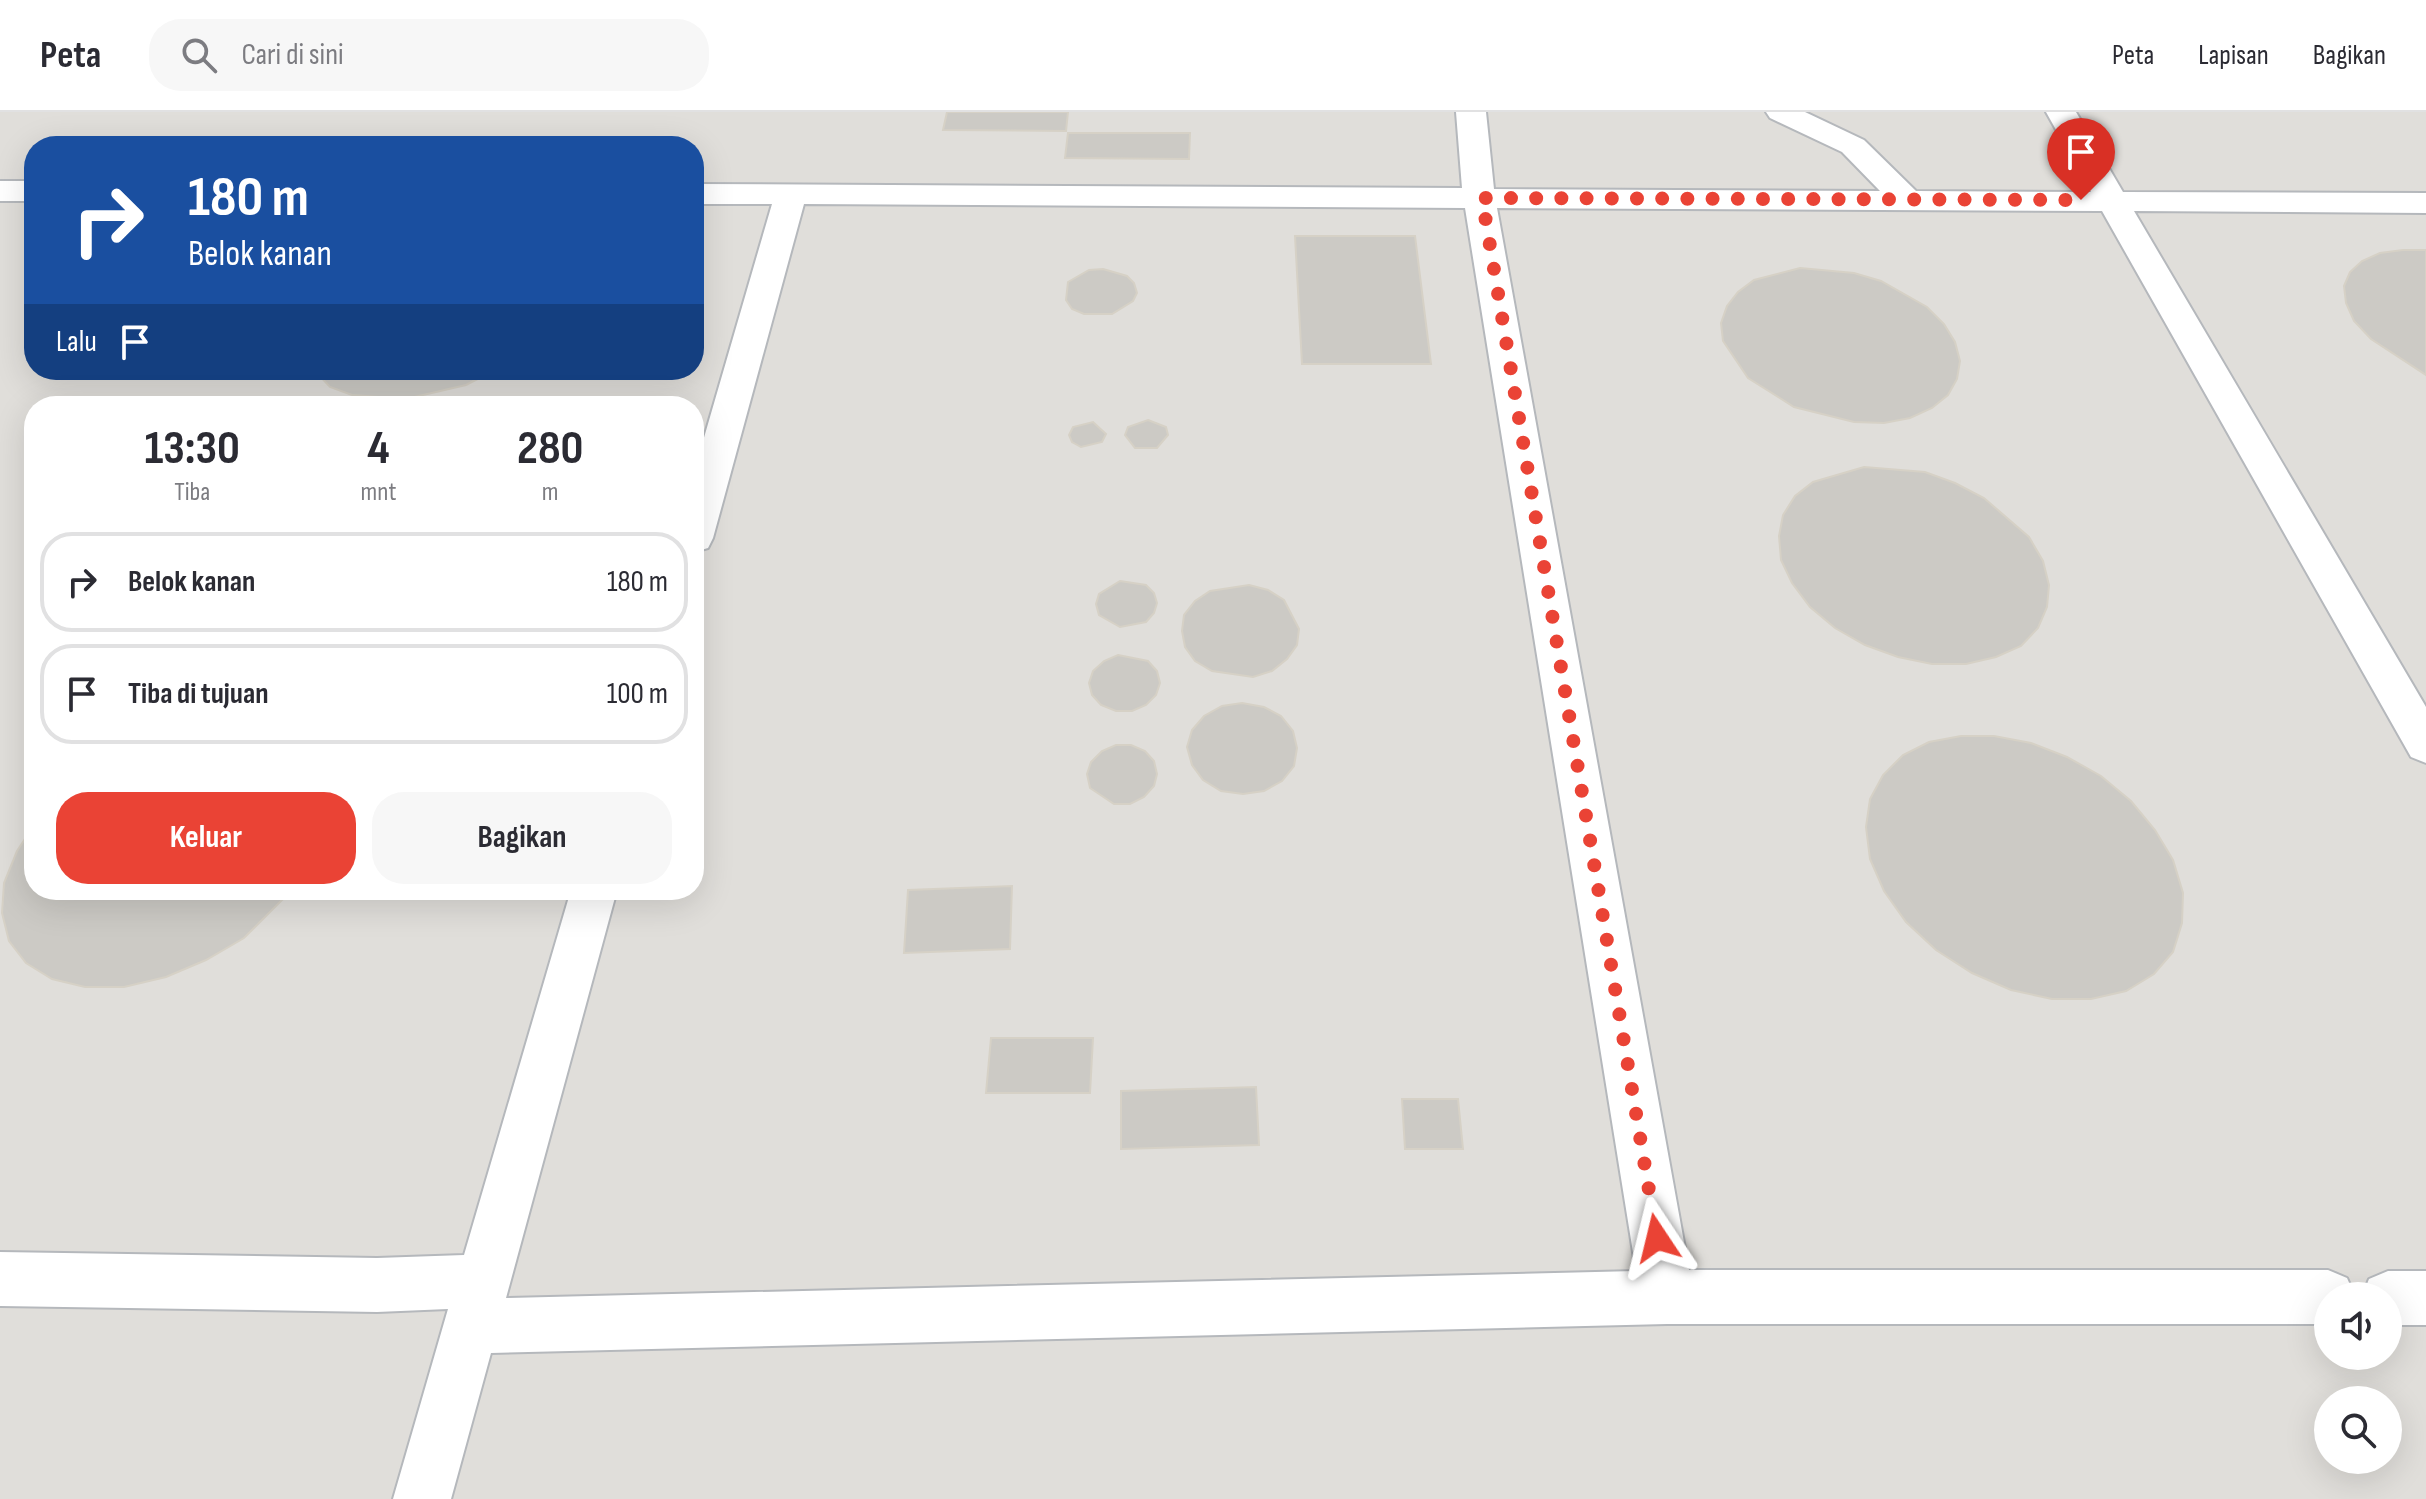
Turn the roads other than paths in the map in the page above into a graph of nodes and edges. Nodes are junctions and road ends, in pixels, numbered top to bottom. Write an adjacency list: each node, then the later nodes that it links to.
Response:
1 (1471, 112): 8 (lane)
2 (1781, 112): 9 (lane)
3 (2061, 112): 10 (lane)
4 (0, 191): 5 (lane)
5 (24, 191)
6 (704, 194): 7 (lane)
7 (791, 194): 8 (lane); 12 (lane)
8 (1482, 198): 9 (lane); 16 (lane)
9 (1906, 199): 10 (lane)
10 (2110, 200): 11 (lane); 13 (lane)
11 (2426, 203)
12 (704, 503)
13 (2426, 745)
14 (591, 900): 20 (lane)
15 (0, 1279): 20 (lane)
16 (1667, 1297): 17 (lane); 20 (lane)
17 (2314, 1297)
18 (2402, 1298): 19 (lane)
19 (2426, 1298)
20 (478, 1303): 21 (lane)
21 (422, 1499)

